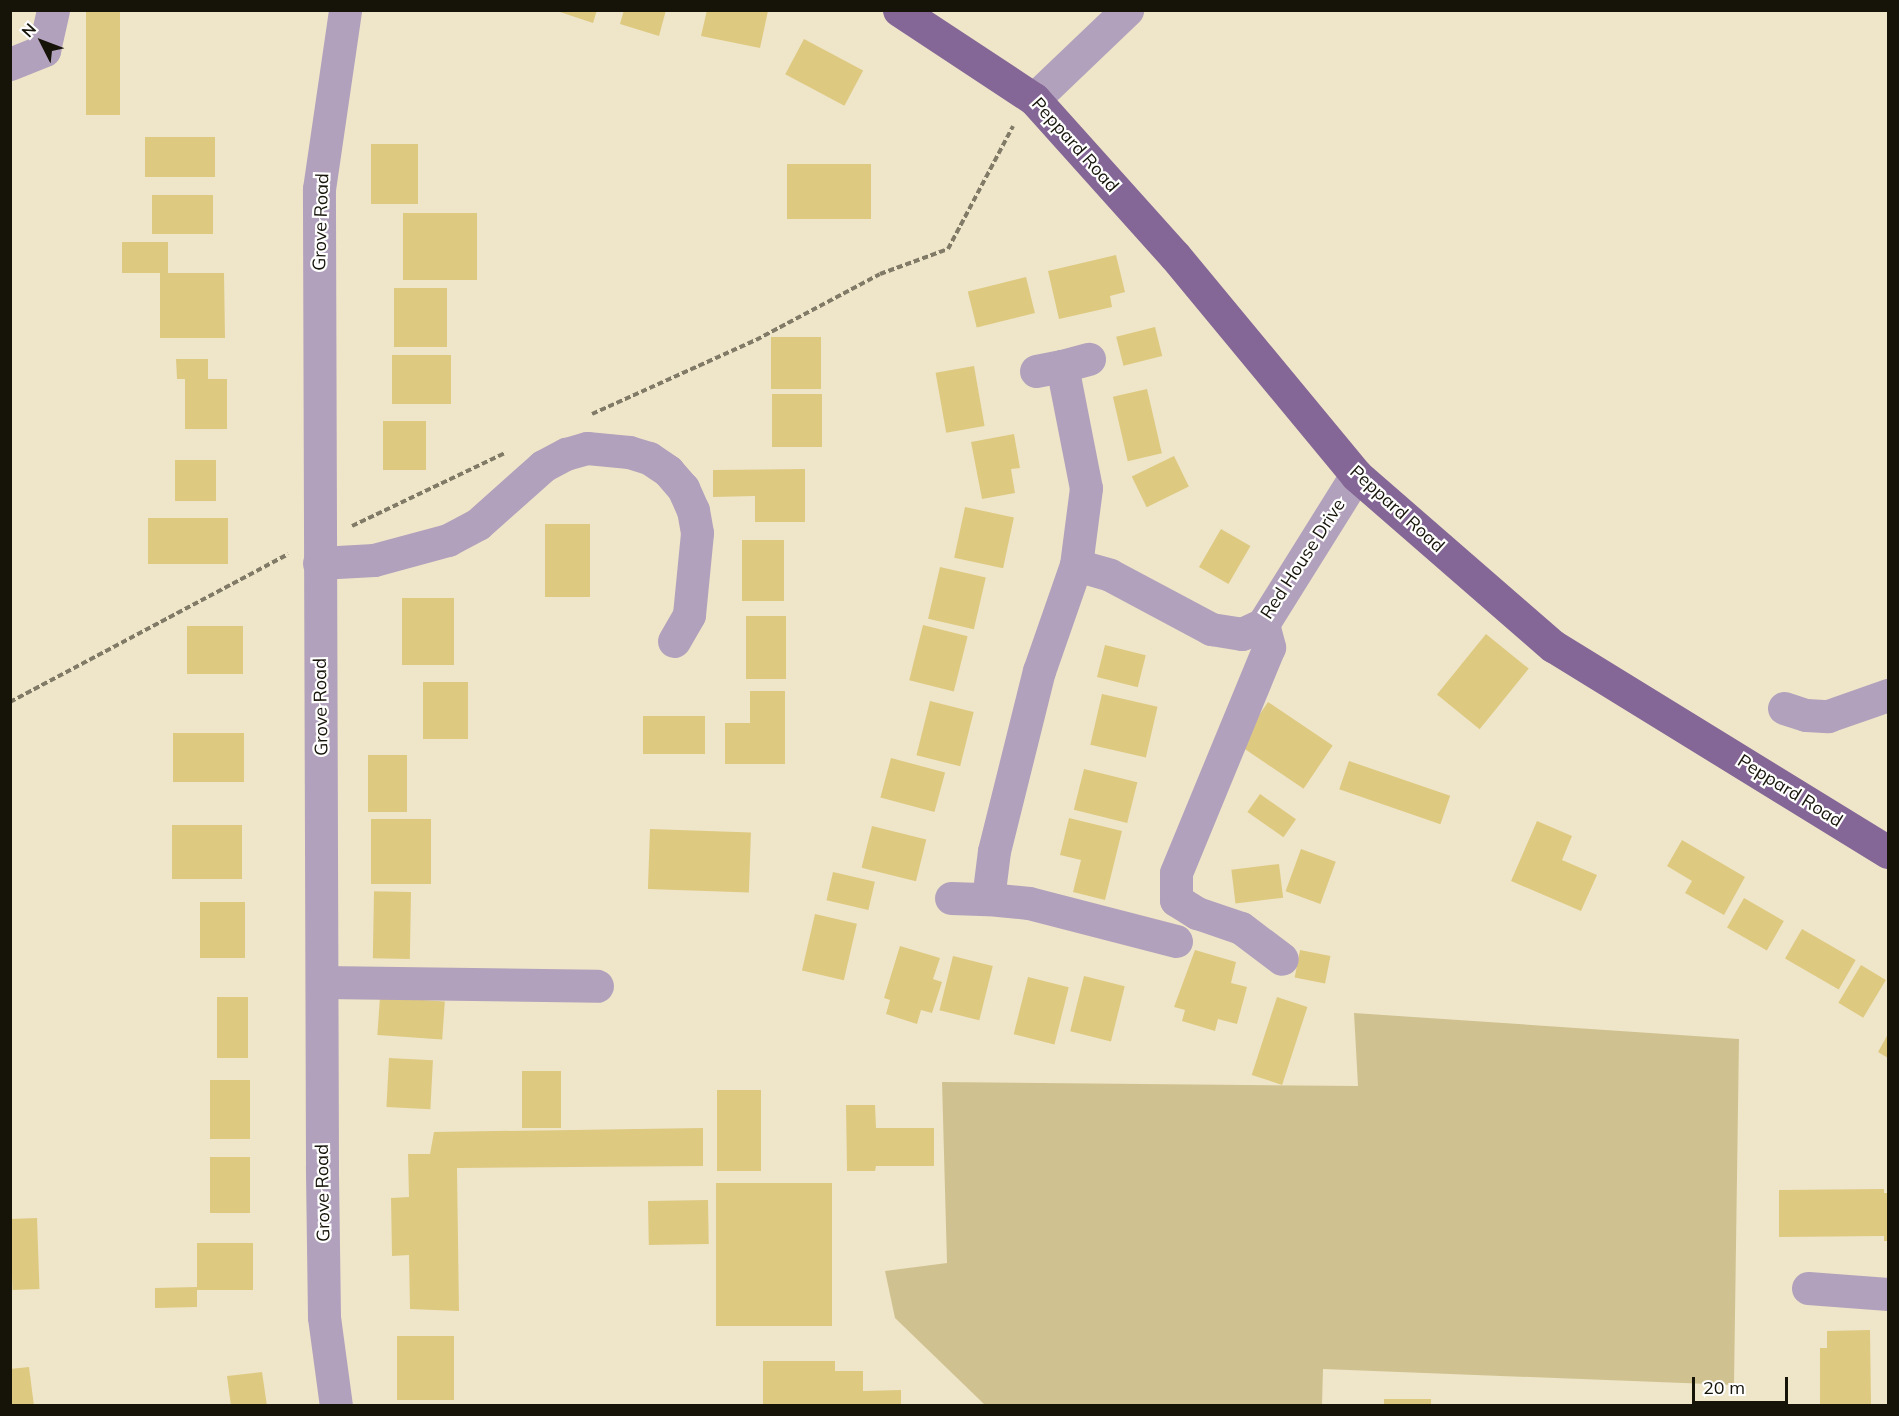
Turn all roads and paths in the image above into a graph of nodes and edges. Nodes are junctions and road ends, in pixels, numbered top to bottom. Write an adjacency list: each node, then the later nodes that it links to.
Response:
1 (53, 10): 5 (street)
2 (345, 10): 11 (street, Grove Road)
3 (899, 10): 6 (main road, Peppard Road)
4 (1127, 10): 6 (street)
5 (10, 64)
6 (1029, 95): 8 (path); 10 (main road, Peppard Road)
7 (1062, 365): 12 (street)
8 (583, 418)
9 (508, 452): 11 (path)
10 (1356, 475): 13 (street, Red House Drive); 18 (main road, Peppard Road)
11 (319, 552): 14 (street); 16 (path); 23 (street, Grove Road)
12 (1076, 566): 13 (street, Red House Drive); 20 (street)
13 (1263, 624): 22 (street)
14 (674, 641)
15 (1888, 695): 17 (street)
16 (10, 702)
17 (1784, 708)
18 (1888, 852)
19 (951, 898): 20 (street)
20 (988, 899): 21 (street)
21 (1176, 941)
22 (1282, 959)
23 (324, 982): 24 (street); 27 (street, Grove Road)
24 (597, 986)
25 (1808, 1288): 26 (street)
26 (1888, 1294)
27 (336, 1406)

